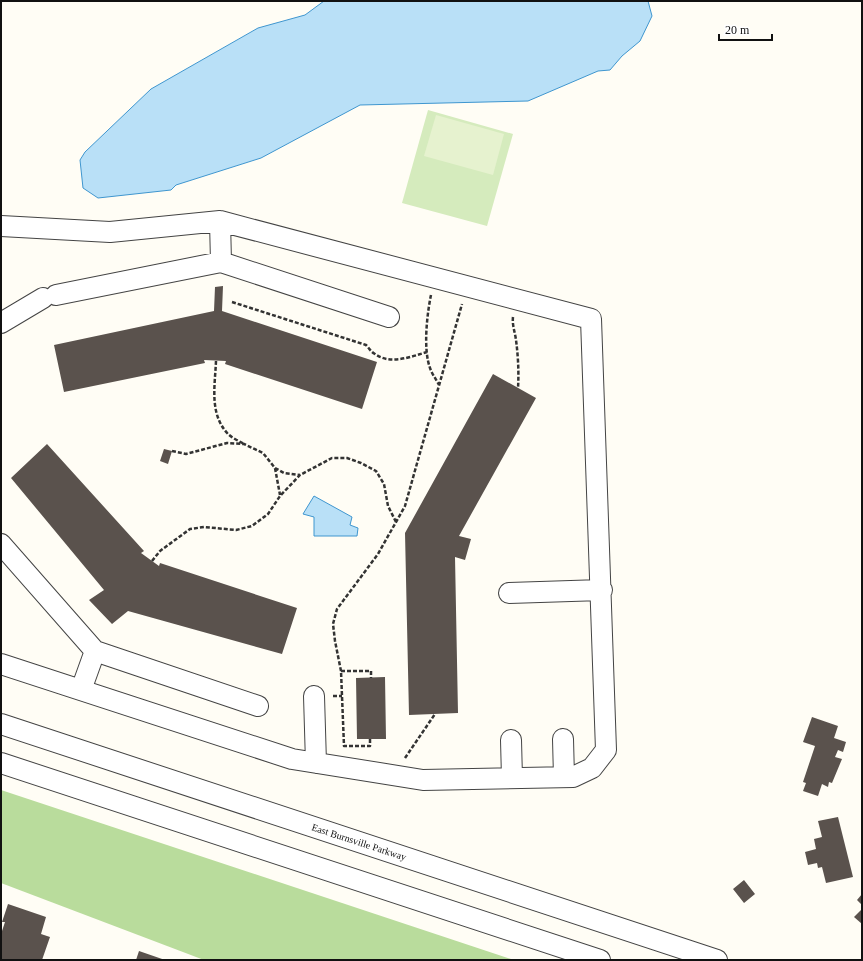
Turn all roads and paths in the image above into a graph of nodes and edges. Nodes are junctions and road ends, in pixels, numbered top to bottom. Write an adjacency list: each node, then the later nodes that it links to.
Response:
1 (220, 221): 2 (street); 3 (street); 4 (street)
2 (1, 226)
3 (221, 262): 8 (street); 9 (street)
4 (435, 278): 5 (street); 10 (path)
5 (468, 286): 6 (street); 12 (path)
6 (516, 299): 13 (path); 22 (street)
7 (232, 302): 10 (path)
8 (389, 317)
9 (1, 323)
10 (426, 352): 12 (path)
11 (216, 361): 14 (path)
12 (439, 385): 19 (path)
13 (518, 388)
14 (244, 444): 15 (path); 16 (path)
15 (172, 451)
16 (275, 468): 17 (path); 18 (path)
17 (300, 475): 18 (path); 19 (path)
18 (280, 496): 21 (path)
19 (396, 522): 26 (path)
20 (1, 544): 24 (street)
21 (152, 561)
22 (602, 590): 23 (street); 39 (street)
23 (509, 593)
24 (95, 651): 28 (street); 30 (street)
25 (1, 664): 28 (street)
26 (341, 671): 27 (path); 33 (path)
27 (371, 678)
28 (81, 690): 37 (street)
29 (314, 696): 37 (street)
30 (258, 706)
31 (435, 714): 38 (path)
32 (1, 724): 42 (street, East Burnsville Parkway)
33 (370, 739)
34 (563, 739): 39 (street)
35 (511, 740): 40 (street)
36 (1, 763): 41 (street)
37 (316, 763): 38 (street)
38 (393, 775): 40 (street)
39 (564, 777): 40 (street)
40 (512, 778)
41 (600, 960)
42 (716, 960)

